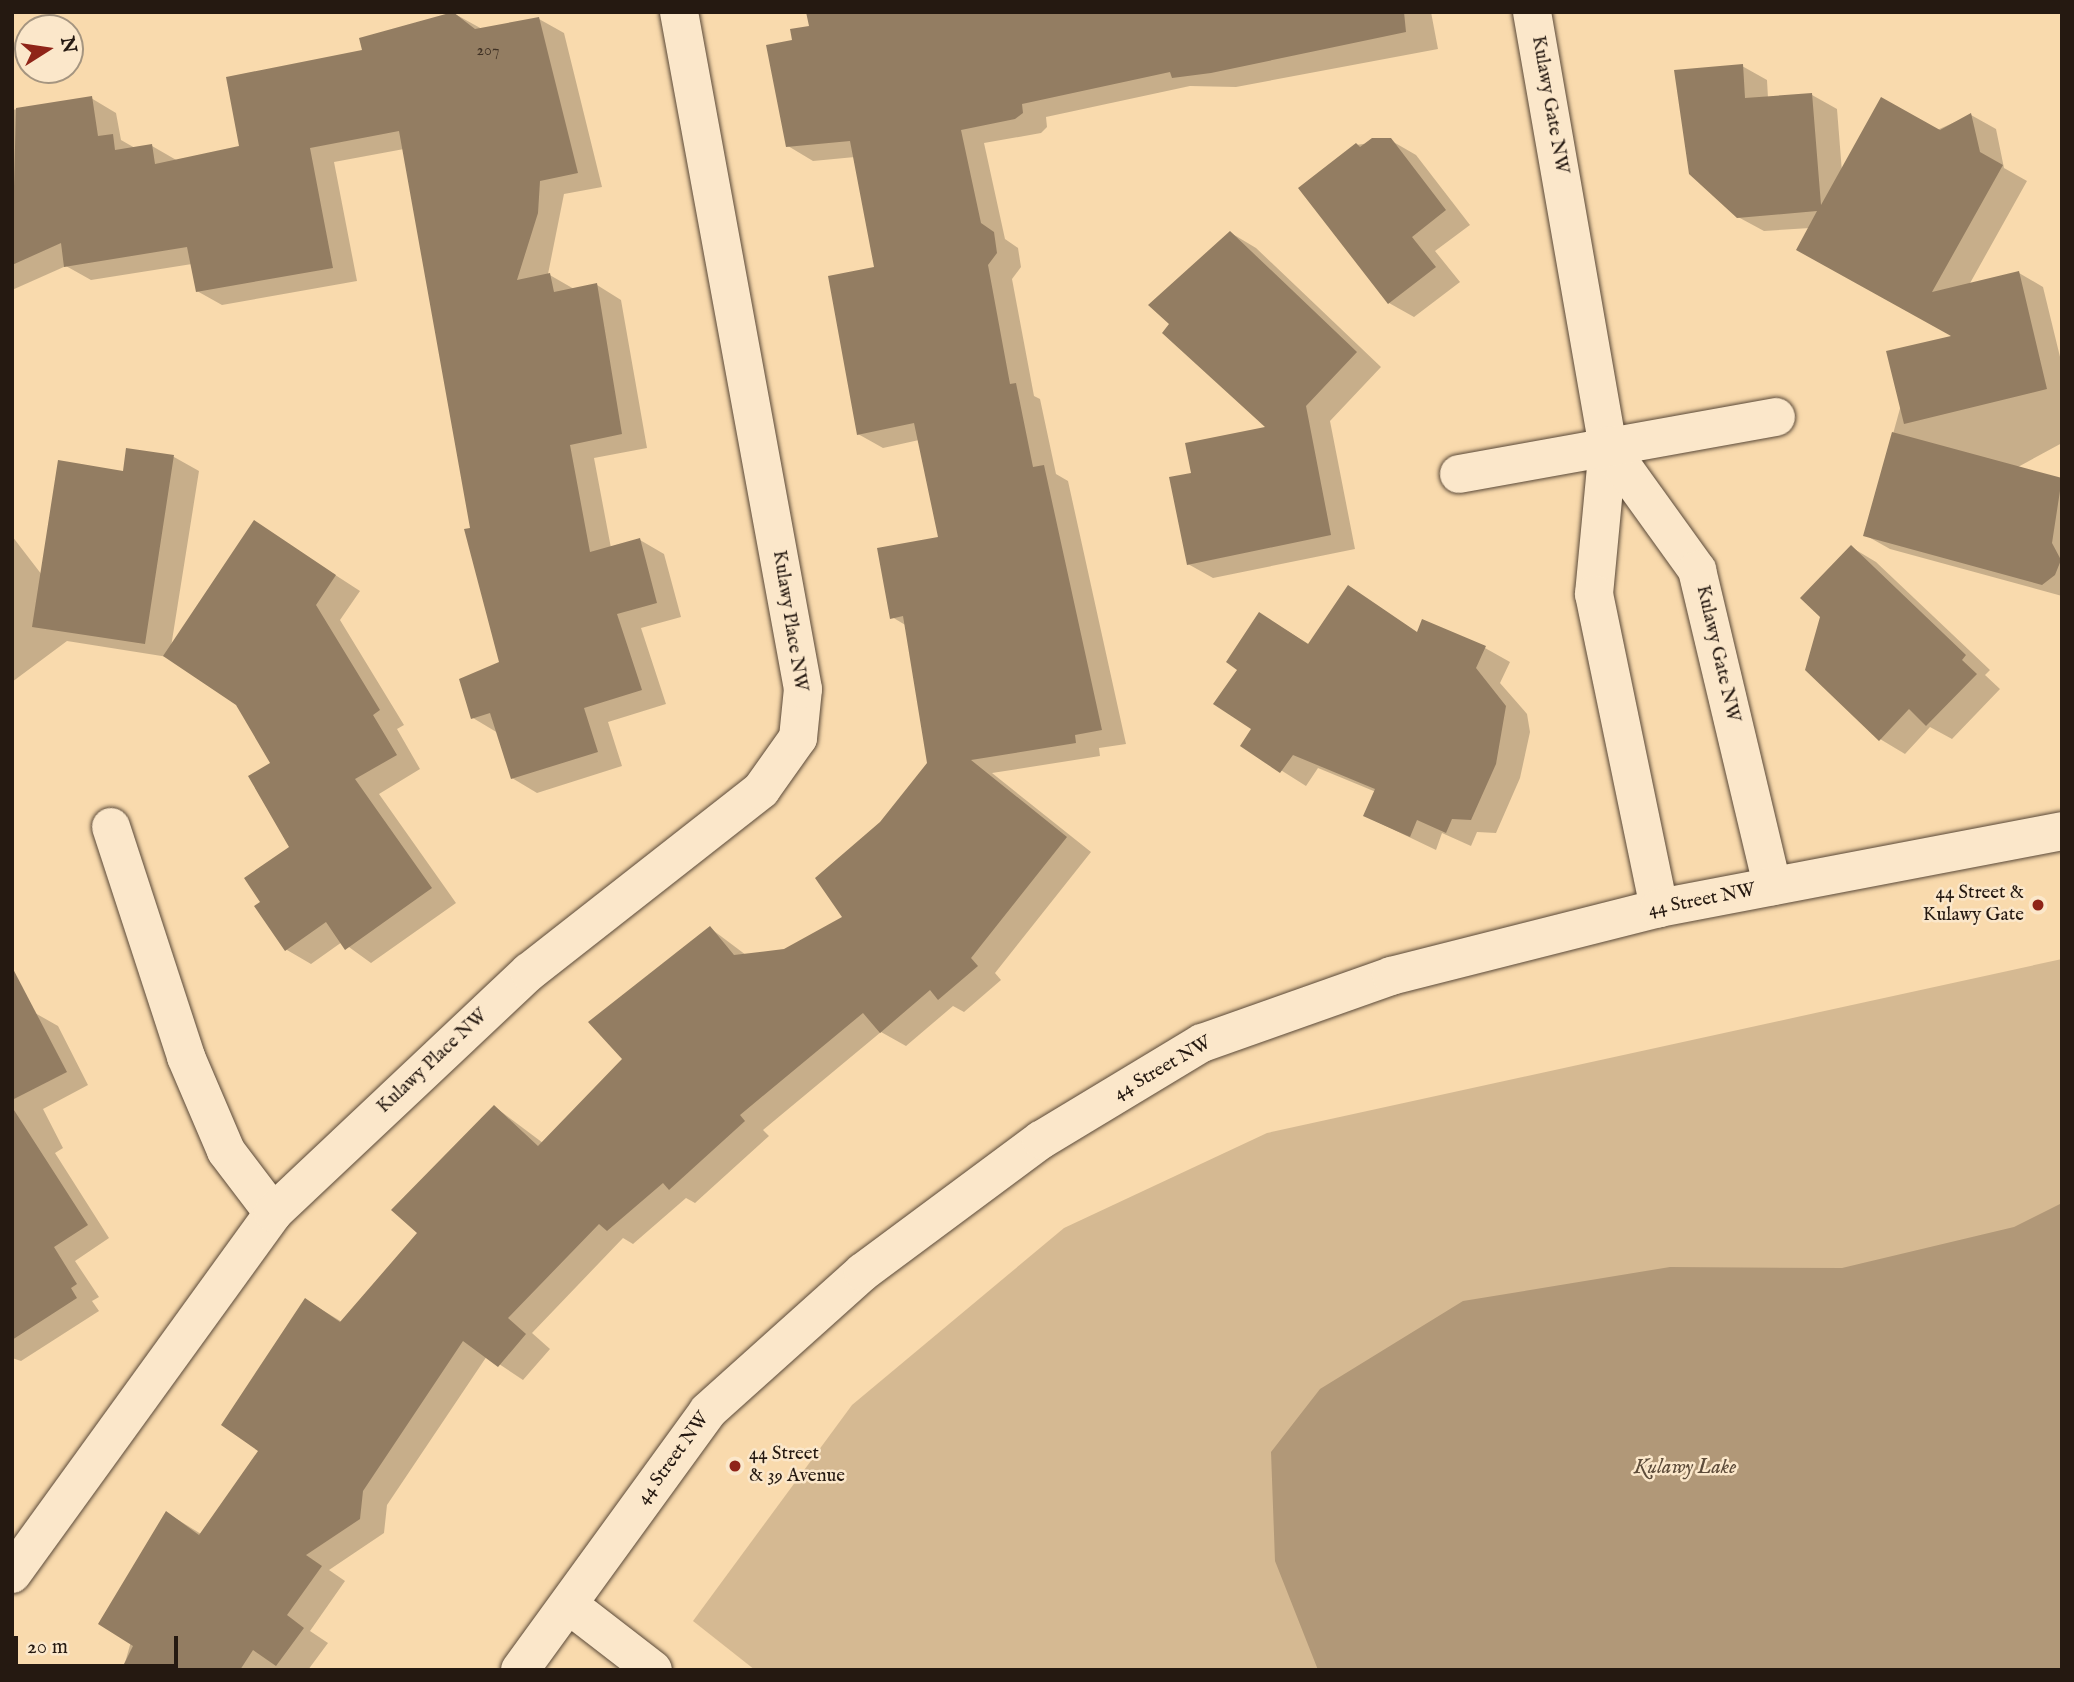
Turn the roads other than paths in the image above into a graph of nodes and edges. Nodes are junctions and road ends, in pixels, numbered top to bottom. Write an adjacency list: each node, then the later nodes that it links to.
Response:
1 (679, 12): 10 (street, Kulawy Place NW)
2 (1532, 12): 4 (street, Kulawy Gate NW)
3 (1776, 417): 4 (street)
4 (1608, 446): 5 (street); 8 (street, Kulawy Gate NW); 9 (street, Kulawy Gate NW)
5 (1459, 474)
6 (111, 827): 10 (street)
7 (2062, 831): 8 (street, 44 Street NW)
8 (1772, 887): 9 (street, 44 Street NW)
9 (1659, 908): 12 (street, 44 Street NW)
10 (273, 1213): 11 (street, Kulawy Place NW)
11 (12, 1574)
12 (569, 1605): 13 (street, 44 Street NW); 14 (street)
13 (520, 1670)
14 (653, 1670)

